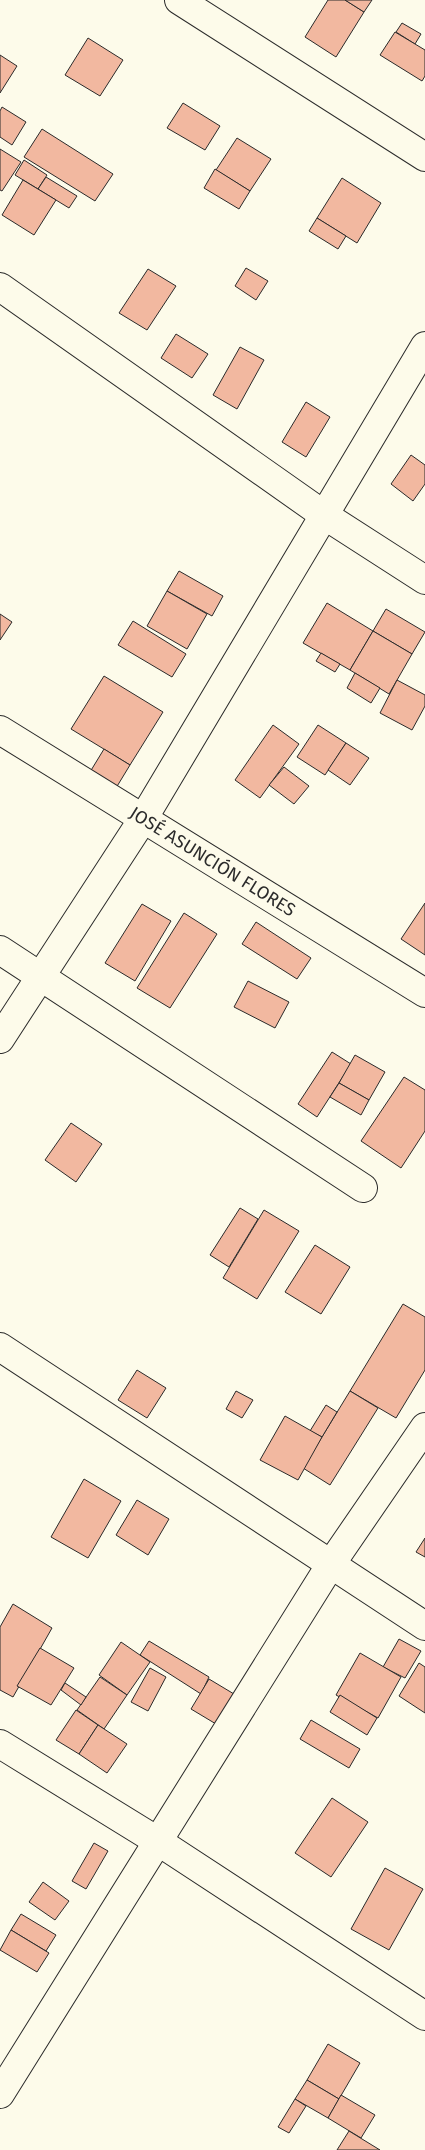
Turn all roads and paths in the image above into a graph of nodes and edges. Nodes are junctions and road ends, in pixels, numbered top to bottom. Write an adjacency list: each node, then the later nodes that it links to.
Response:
1 (179, 0): 2 (street)
2 (425, 157)
3 (0, 288): 5 (street)
4 (425, 346): 5 (street)
5 (324, 515): 6 (street); 8 (street)
6 (425, 580)
7 (0, 730): 8 (street, JOSÉ ASUNCIÓN FLORES)
8 (143, 819): 10 (street); 11 (street, JOSÉ ASUNCIÓN FLORES)
9 (0, 950): 10 (street)
10 (40, 975): 12 (street); 13 (street)
11 (425, 993)
12 (0, 1038)
13 (363, 1188)
14 (0, 1347): 16 (street)
15 (425, 1428): 16 (street)
16 (331, 1564): 17 (street); 19 (street)
17 (425, 1626)
18 (0, 1744): 19 (street)
19 (159, 1842): 20 (street); 21 (street)
20 (425, 2016)
21 (0, 2094)

